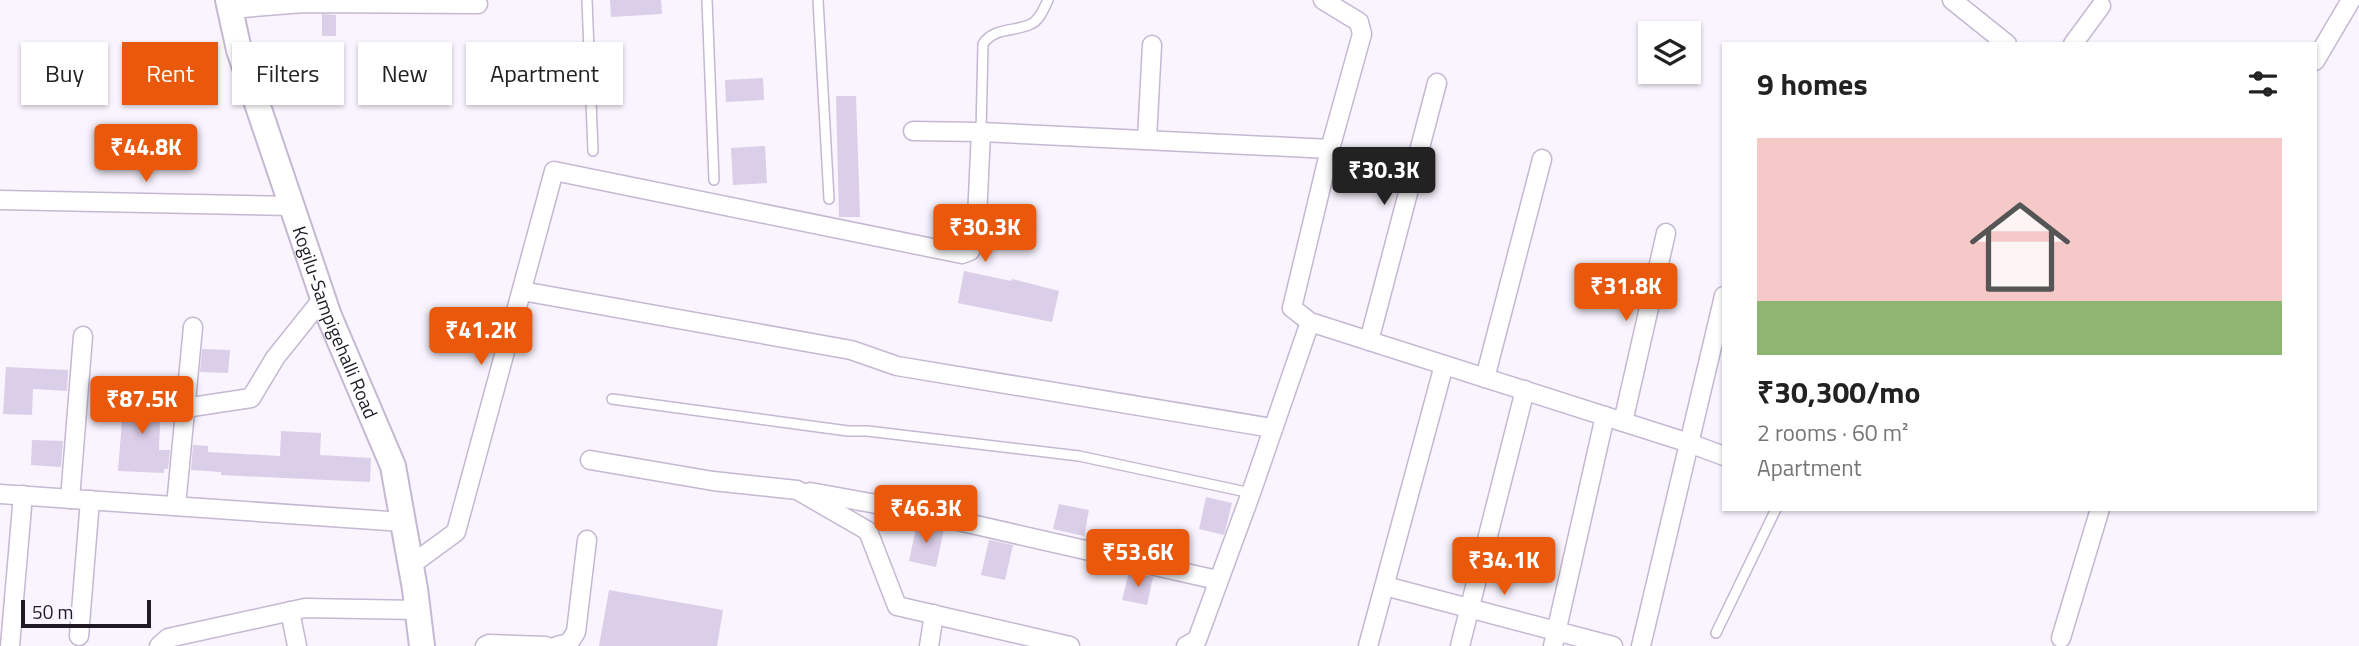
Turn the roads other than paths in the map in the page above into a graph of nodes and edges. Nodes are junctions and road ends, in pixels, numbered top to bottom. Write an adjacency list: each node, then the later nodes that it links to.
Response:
1 (587, 0): 20 (lane)
2 (707, 0): 22 (lane)
3 (818, 0): 23 (lane)
4 (1048, 0): 17 (lane)
5 (1323, 0): 19 (street)
6 (1952, 0): 11 (street)
7 (2351, 0): 14 (street)
8 (2100, 2): 12 (street)
9 (229, 4): 10 (street); 25 (street, Kogilu-Sampigehalli Road)
10 (478, 4)
11 (2004, 42)
12 (2074, 42)
13 (1152, 46): 18 (street)
14 (2317, 58)
15 (1437, 83): 33 (street)
16 (913, 131): 17 (street)
17 (981, 132): 18 (street); 27 (street)
18 (1147, 139): 19 (street)
19 (1330, 149): 30 (street)
20 (593, 151)
21 (1542, 159): 35 (street)
22 (714, 180)
23 (829, 199)
24 (0, 200): 25 (street)
25 (292, 206): 28 (street, Kogilu-Sampigehalli Road)
26 (1666, 233): 40 (street)
27 (522, 291): 41 (street); 56 (street)
28 (323, 298): 38 (street); 54 (street, Kogilu-Sampigehalli Road)
29 (1722, 304): 42 (street)
30 (1310, 322): 33 (street); 41 (street)
31 (193, 327): 38 (street)
32 (83, 336): 49 (street)
33 (1369, 341): 34 (street)
34 (1444, 365): 35 (street); 58 (street)
35 (1485, 378): 36 (street)
36 (1525, 390): 39 (street); 59 (street)
37 (612, 399): 47 (lane)
38 (186, 408): 51 (street)
39 (1605, 416): 40 (street); 65 (street)
40 (1623, 422): 42 (street)
41 (1272, 428): 47 (street)
42 (1689, 443): 43 (street); 81 (street)
43 (1722, 455)
44 (590, 460): 45 (street)
45 (797, 490): 57 (street); 62 (street)
46 (0, 494): 48 (street)
47 (1251, 494): 57 (street)
48 (23, 495): 49 (street); 68 (street)
49 (69, 499): 50 (street)
50 (90, 500): 51 (street); 64 (street)
51 (176, 506): 54 (street)
52 (1775, 511): 63 (lane)
53 (2099, 511): 66 (street)
54 (403, 522): 56 (street, Kogilu-Sampigehalli Road)
55 (587, 540): 74 (street)
56 (411, 565): 60 (street, Kogilu-Sampigehalli Road)
57 (1217, 580): 77 (street)
58 (1385, 586): 59 (street); 78 (street)
59 (1470, 608): 65 (street); 79 (street)
60 (418, 610): 61 (street); 71 (street, Kogilu-Sampigehalli Road)
61 (290, 611): 69 (street); 70 (street)
62 (934, 614): 67 (street); 75 (street)
63 (1716, 633)
64 (79, 636)
65 (1554, 638): 80 (street)
66 (2061, 638)
67 (1033, 641): 76 (street)
68 (10, 646)
69 (159, 646)
70 (296, 646)
71 (422, 646)
72 (485, 646): 73 (street)
73 (546, 646)
74 (557, 646)
75 (929, 646)
76 (1070, 646)
77 (1186, 646)
78 (1368, 646)
79 (1460, 646)
80 (1613, 646)
81 (1641, 646)

